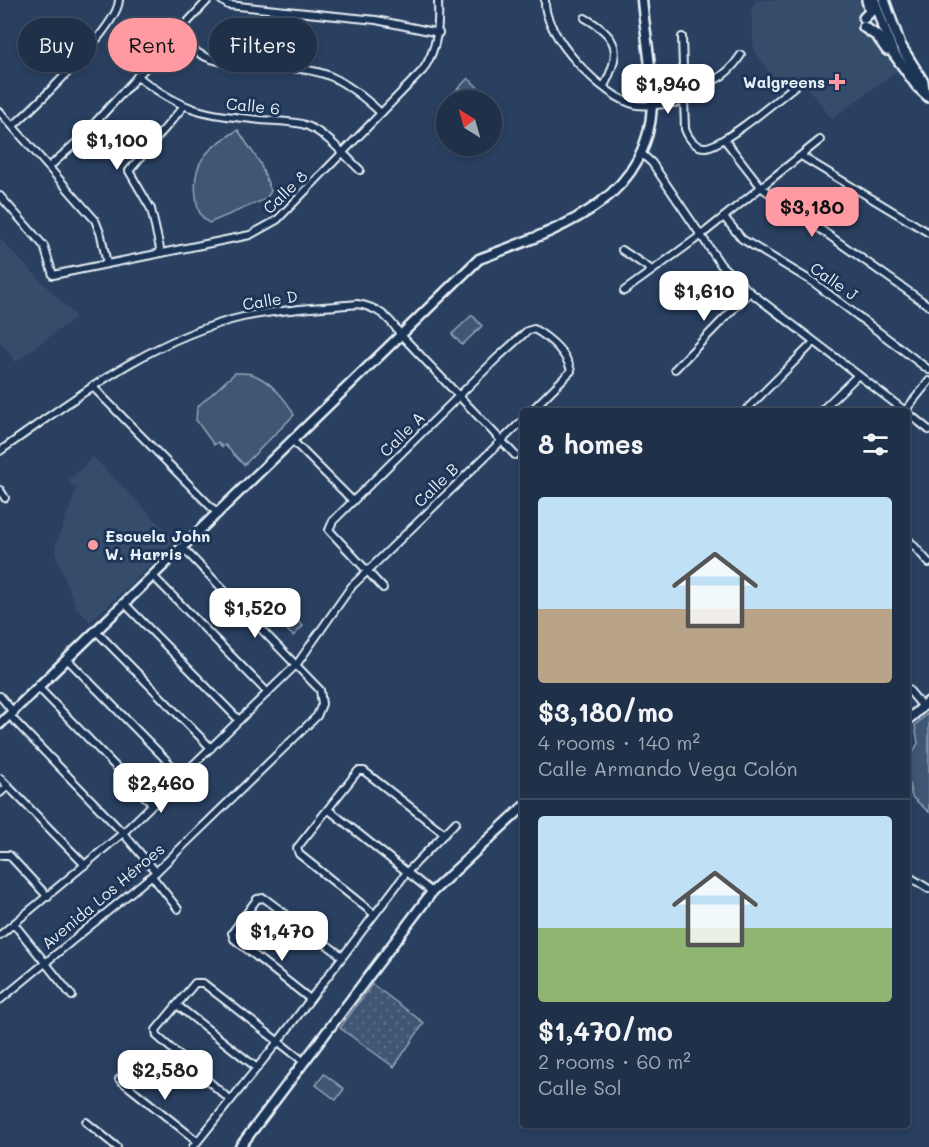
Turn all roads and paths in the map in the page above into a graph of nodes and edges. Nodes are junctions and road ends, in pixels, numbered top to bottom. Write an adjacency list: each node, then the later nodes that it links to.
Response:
1 (119, 0): 28 (street)
2 (208, 0): 10 (street)
3 (221, 0): 12 (street)
4 (438, 0): 12 (street, Calle 8)
5 (545, 0): 20 (street)
6 (642, 0): 24 (street)
7 (867, 0): 16 (main road)
8 (874, 0): 16 (main road)
9 (884, 0): 22 (main road)
10 (191, 18)
11 (585, 18): 20 (street)
12 (439, 33): 27 (street, Calle 8)
13 (682, 37): 21 (street)
14 (197, 52): 27 (street)
15 (741, 56): 21 (street)
16 (897, 59): 22 (main road)
17 (141, 72): 18 (street)
18 (137, 76): 25 (street, Calle 6); 34 (street)
19 (801, 81): 29 (street)
20 (604, 86): 24 (street)
21 (683, 86): 23 (street)
22 (926, 93)
23 (683, 102): 24 (street); 29 (street)
24 (652, 104): 32 (street)
25 (183, 107): 31 (street, Calle 6); 42 (street)
26 (0, 112): 28 (street)
27 (381, 113): 31 (street, Calle 8)
28 (12, 126): 34 (street)
29 (724, 140): 36 (street)
30 (820, 140): 33 (street)
31 (342, 153): 35 (street, Calle 6); 42 (street, Calle 8)
32 (641, 153): 40 (street); 48 (street)
33 (801, 156): 36 (street); 39 (street)
34 (49, 167): 43 (street)
35 (360, 170)
36 (762, 188): 38 (street); 47 (street)
37 (0, 196): 43 (street, Calle 8)
38 (724, 217): 40 (street); 51 (street, Calle J)
39 (929, 233)
40 (700, 236): 44 (street); 46 (street)
41 (622, 250): 44 (street)
42 (161, 253): 43 (street, Calle 8)
43 (107, 264)
44 (652, 270): 45 (street)
45 (624, 291)
46 (750, 292): 49 (street); 50 (street)
47 (929, 306)
48 (400, 334): 54 (street, Calle D); 55 (street, Calle D); 64 (street)
49 (814, 342): 52 (street); 57 (street)
50 (675, 369)
51 (929, 370)
52 (858, 375): 58 (street); 59 (street)
53 (929, 381): 60 (street)
54 (92, 386): 66 (street, Calle D); 71 (street)
55 (459, 396): 56 (street, Calle A); 65 (street, Calle D); 70 (street, Calle A)
56 (534, 408)
57 (748, 408)
58 (824, 408)
59 (901, 408)
60 (909, 408)
61 (910, 415): 63 (street)
62 (520, 423): 65 (street, Calle B)
63 (929, 430)
64 (292, 440): 70 (street); 71 (street)
65 (501, 441): 67 (street, Calle D); 75 (street, Calle B)
66 (0, 451)
67 (515, 455)
68 (0, 490): 69 (street)
69 (5, 498)
70 (353, 501): 75 (street, Calle A)
71 (218, 514): 73 (street)
72 (910, 541): 74 (street)
73 (183, 548): 76 (street); 81 (street, Avenida Los Héroes)
74 (929, 563)
75 (367, 571): 77 (street); 81 (street, Calle B)
76 (154, 577): 78 (street); 84 (street)
77 (382, 588)
78 (125, 604): 79 (street); 89 (street)
79 (97, 632): 80 (street); 91 (street)
80 (68, 660): 82 (street); 92 (street)
81 (297, 664): 84 (street, Calle B); 105 (street, Avenida Los Héroes)
82 (39, 688): 87 (street); 96 (street)
83 (910, 691): 86 (street)
84 (268, 693): 89 (street, Calle B)
85 (0, 696): 87 (street)
86 (926, 704): 88 (street)
87 (12, 714): 90 (street); 100 (street)
88 (910, 718)
89 (239, 720): 91 (street, Calle B)
90 (0, 724)
91 (211, 748): 92 (street, Calle B)
92 (182, 776): 96 (street, Calle B)
93 (0, 778): 94 (street)
94 (8, 786): 95 (street); 103 (street)
95 (0, 793)
96 (153, 805): 100 (street, Calle B)
97 (329, 810): 101 (street); 104 (street); 111 (street)
98 (520, 810): 108 (street)
99 (456, 822): 101 (street)
100 (123, 832): 103 (street, Calle B); 105 (street)
101 (445, 834): 104 (street)
102 (0, 855): 109 (street)
103 (85, 865): 109 (street, Calle B)
104 (407, 872): 108 (street); 111 (street)
105 (154, 874): 110 (street); 115 (street, Avenida Los Héroes)
106 (910, 877): 107 (street)
107 (929, 889)
108 (432, 892): 121 (street)
109 (48, 897): 112 (street, Calle B)
110 (178, 909)
111 (374, 914): 114 (street)
112 (14, 924): 113 (street, Calle B); 115 (street)
113 (1, 932)
114 (342, 956): 117 (street); 117 (street)
115 (45, 962): 116 (street); 118 (street, Avenida Los Héroes)
116 (72, 996)
117 (310, 999): 120 (street)
118 (0, 1000)
119 (177, 1005): 120 (street); 122 (street); 124 (street)
120 (277, 1043): 121 (street); 122 (street)
121 (303, 1061): 129 (street)
122 (257, 1068): 124 (street)
123 (119, 1079): 126 (street)
124 (229, 1099): 126 (street)
125 (86, 1122): 127 (street)
126 (197, 1141): 128 (street)
127 (117, 1147)
128 (193, 1147)
129 (240, 1147)

